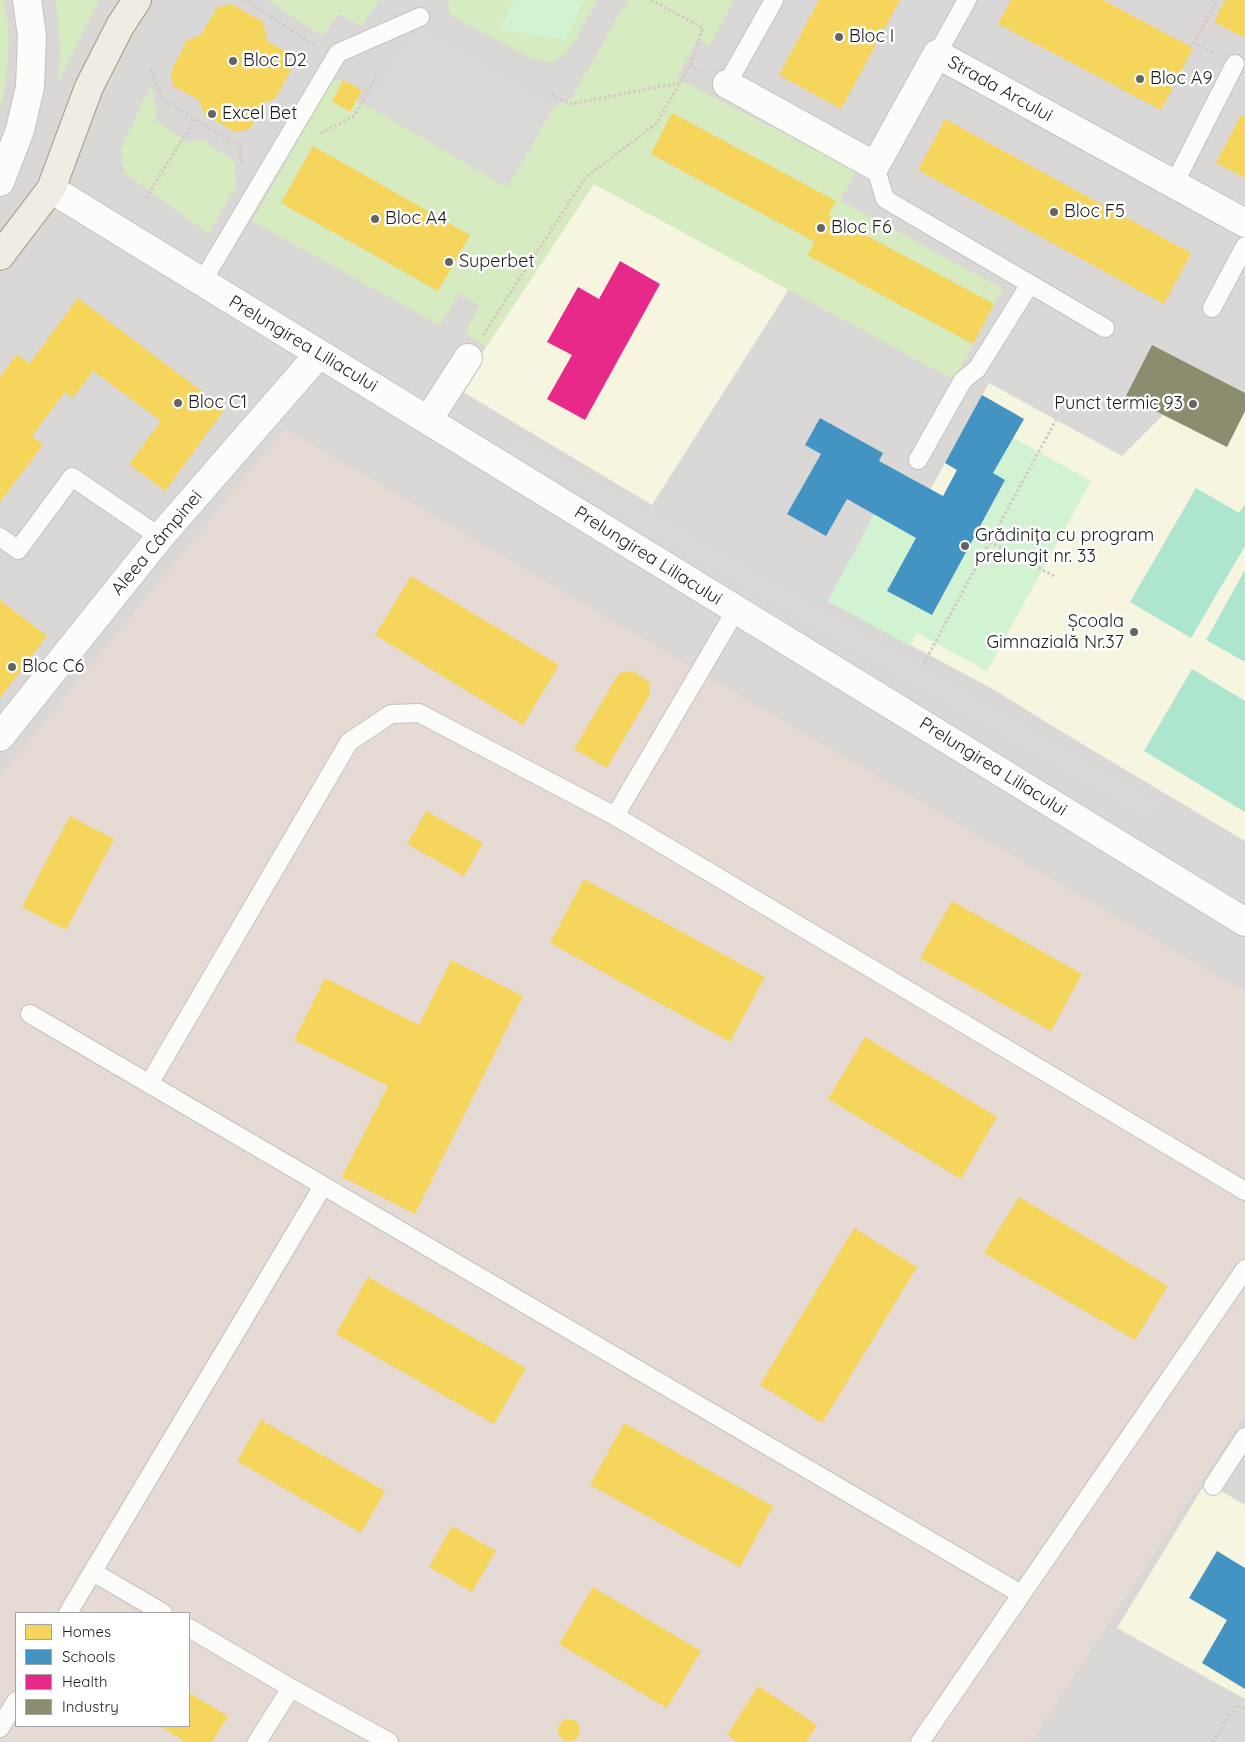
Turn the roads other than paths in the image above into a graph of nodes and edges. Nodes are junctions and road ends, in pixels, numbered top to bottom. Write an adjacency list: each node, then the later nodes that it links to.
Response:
1 (27, 0): 10 (street)
2 (137, 0): 12 (main road)
3 (774, 0): 8 (lane)
4 (967, 0): 6 (lane)
5 (420, 17): 16 (lane)
6 (937, 54): 9 (street, Strada Arcului); 11 (street, Strada Arcului)
7 (1235, 64): 11 (lane)
8 (727, 84): 9 (street)
9 (875, 166): 17 (lane)
10 (0, 182)
11 (1174, 184): 13 (street, Strada Arcului)
12 (51, 189): 15 (main road); 16 (street, Prelungirea Liliacului)
13 (1245, 223)
14 (1245, 246): 18 (lane)
15 (0, 256)
16 (202, 282): 20 (street, Prelungirea Liliacului)
17 (1030, 284): 19 (lane); 23 (lane)
18 (1212, 308)
19 (1105, 328)
20 (319, 354): 22 (street, Prelungirea Liliacului); 25 (street, Aleea Câmpinei)
21 (468, 358): 22 (street)
22 (428, 420): 26 (street, Prelungirea Liliacului)
23 (918, 460)
24 (0, 537): 25 (lane)
25 (160, 538): 27 (street, Aleea Câmpinei)
26 (736, 610): 28 (lane); 29 (street, Prelungirea Liliacului)
27 (0, 737)
28 (615, 816): 31 (lane); 33 (lane)
29 (1245, 922)
30 (30, 1014): 31 (lane)
31 (149, 1084): 32 (lane)
32 (323, 1186): 37 (lane); 38 (lane)
33 (1245, 1191)
34 (1245, 1269): 38 (lane)
35 (1245, 1437): 36 (lane)
36 (1213, 1486)
37 (93, 1572): 39 (lane); 40 (lane)
38 (1021, 1594): 47 (lane)
39 (69, 1612)
40 (161, 1612)
41 (190, 1629): 42 (lane)
42 (291, 1688): 45 (lane); 46 (lane)
43 (15, 1703): 44 (lane)
44 (0, 1728)
45 (257, 1742)
46 (389, 1742)
47 (920, 1742)

